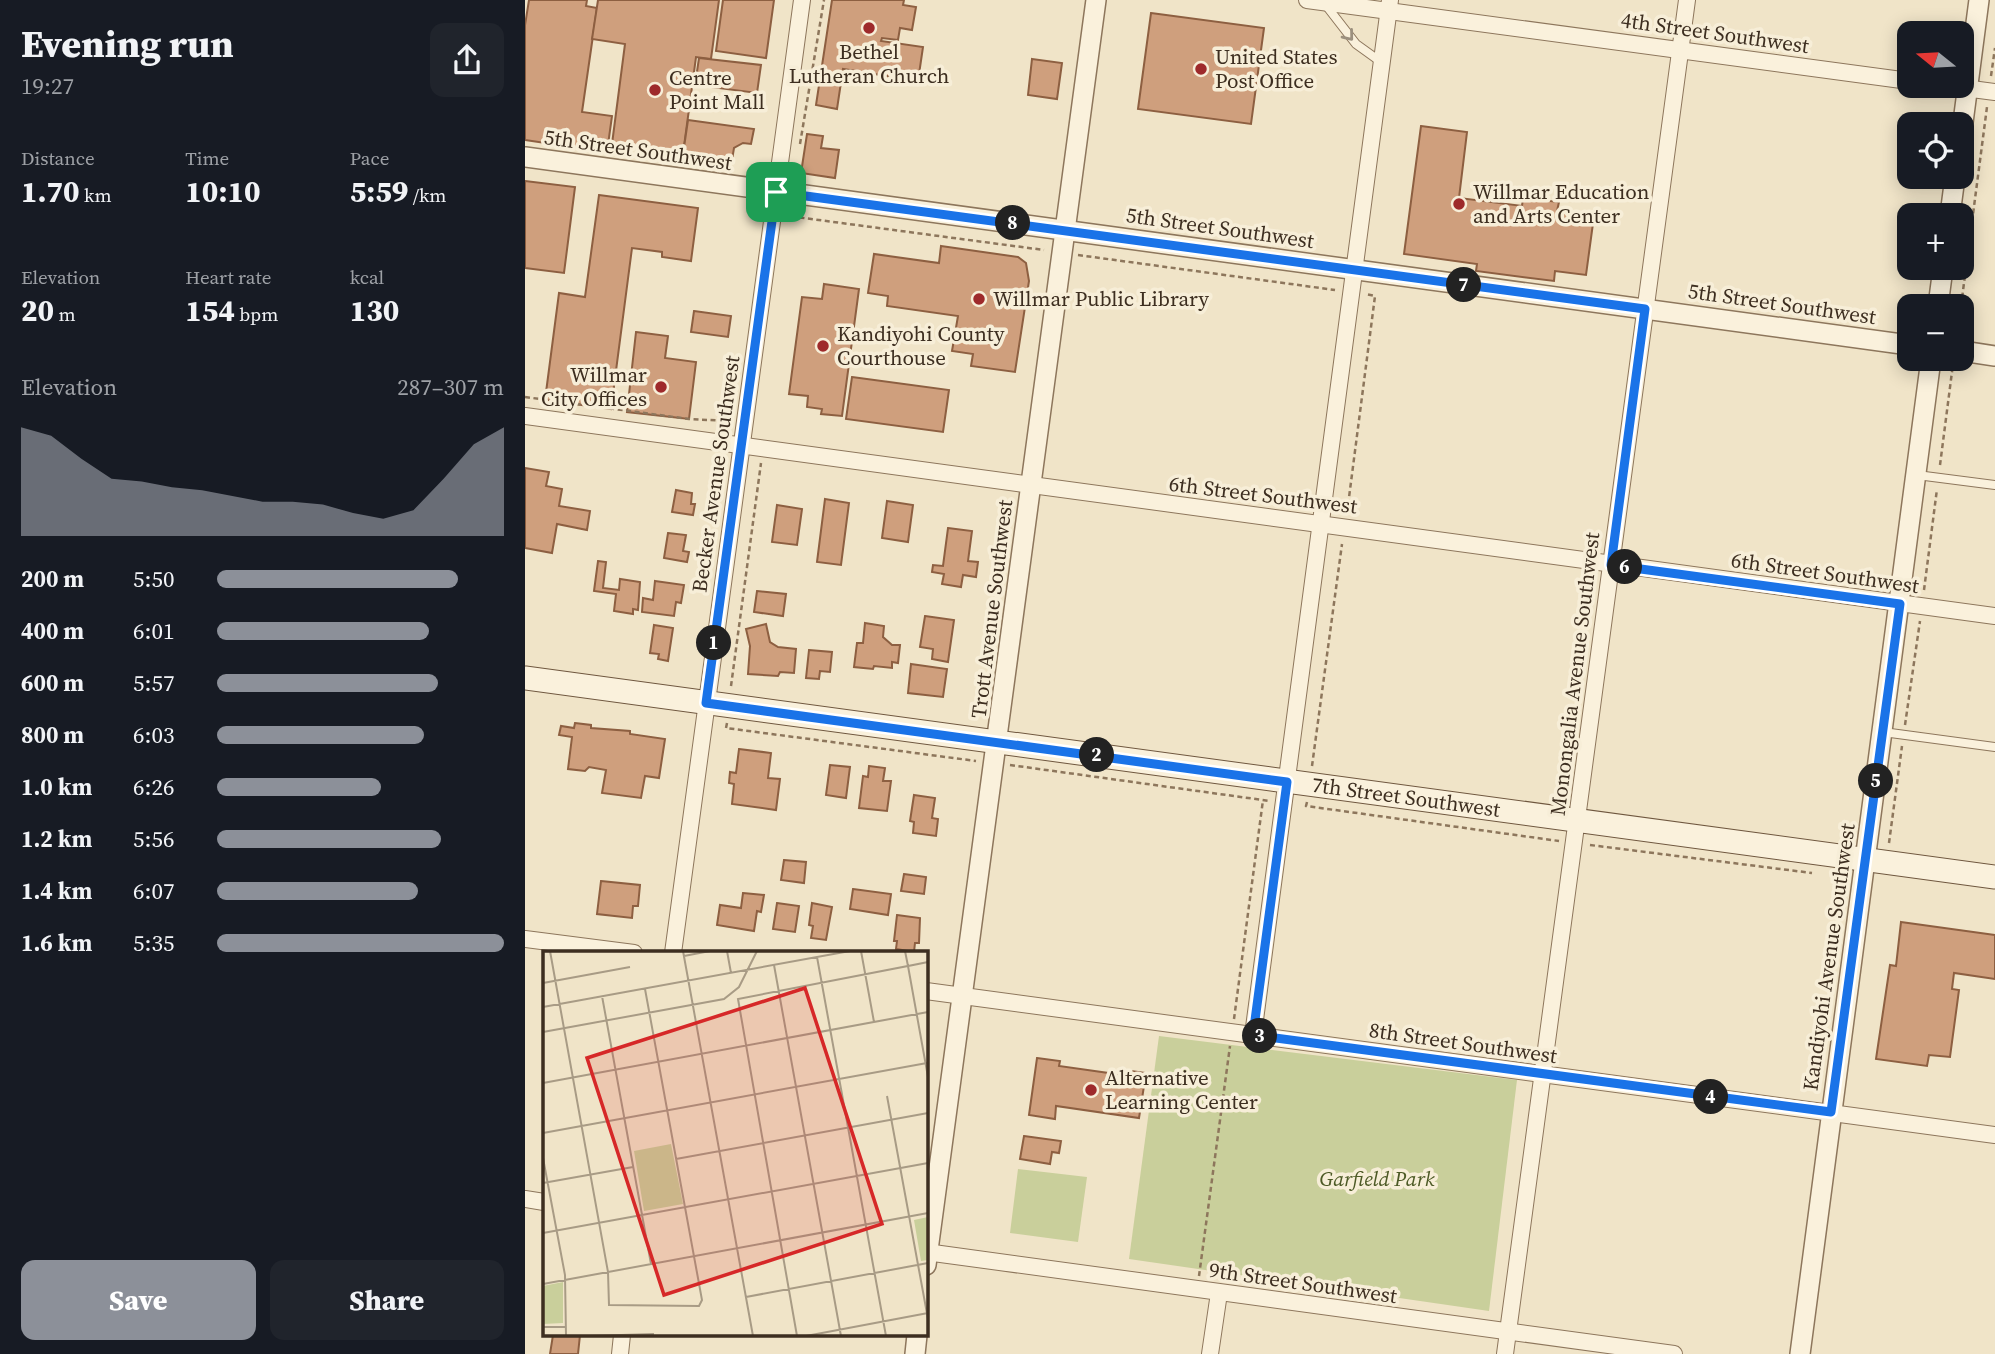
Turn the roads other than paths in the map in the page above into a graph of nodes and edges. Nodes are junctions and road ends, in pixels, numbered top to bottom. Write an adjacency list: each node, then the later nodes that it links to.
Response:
1 (802, 0): 14 (street, Becker Avenue Southwest)
2 (1096, 0): 15 (street, Trott Avenue Southwest)
3 (1687, 0): 8 (street, Monongalia Avenue Southwest)
4 (1979, 0): 7 (street)
5 (1315, 1): 6 (street, 4th Street Southwest); 9 (lane, one-way to 9)
6 (1389, 5): 8 (street, 4th Street Southwest); 9 (street)
7 (1974, 21)
8 (1680, 50): 10 (street, 4th Street Southwest); 17 (street, Monongalia Avenue Southwest)
9 (1382, 63): 16 (street)
10 (1897, 78)
11 (1974, 89): 12 (street)
12 (1992, 91)
13 (525, 157): 14 (street, 5th Street Southwest)
14 (776, 192): 15 (street, 5th Street Southwest); 23 (street, Becker Avenue Southwest)
15 (1066, 230): 16 (street, 5th Street Southwest); 26 (street, Trott Avenue Southwest)
16 (1354, 270): 17 (street, 5th Street Southwest); 27 (street)
17 (1645, 309): 18 (street, 5th Street Southwest); 28 (street, Monongalia Avenue Southwest)
18 (1897, 343)
19 (1974, 353): 20 (street)
20 (1995, 356)
21 (1930, 371): 24 (street, Kandiyohi Avenue Southwest)
22 (525, 416): 23 (street, 6th Street Southwest)
23 (741, 446): 26 (street, 6th Street Southwest); 32 (street, Becker Avenue Southwest)
24 (1917, 475): 25 (lane); 29 (street, Kandiyohi Avenue Southwest)
25 (1995, 485)
26 (1031, 486): 27 (street, 6th Street Southwest); 34 (street, Trott Avenue Southwest)
27 (1320, 524): 28 (street, 6th Street Southwest); 36 (street)
28 (1611, 565): 29 (street, 6th Street Southwest); 37 (street, Monongalia Avenue Southwest)
29 (1900, 604): 30 (street, 6th Street Southwest); 33 (street, Kandiyohi Avenue Southwest)
30 (1995, 616)
31 (525, 678): 32 (main road, 7th Street Southwest)
32 (706, 703): 34 (main road, 7th Street Southwest); 42 (street, Becker Avenue Southwest)
33 (1883, 732): 35 (lane); 38 (street, Kandiyohi Avenue Southwest)
34 (998, 741): 36 (main road, 7th Street Southwest); 44 (street, Trott Avenue Southwest)
35 (1995, 747)
36 (1287, 782): 37 (main road, 7th Street Southwest); 45 (street)
37 (1577, 819): 38 (main road, 7th Street Southwest); 46 (street, Monongalia Avenue Southwest)
38 (1865, 859): 39 (main road, 7th Street Southwest); 47 (street, Kandiyohi Avenue Southwest)
39 (1995, 877)
40 (525, 939): 41 (street)
41 (618, 951)
42 (673, 951)
43 (927, 991): 44 (street, 8th Street Southwest)
44 (962, 996): 45 (street, 8th Street Southwest); 51 (street, Trott Avenue Southwest)
45 (1253, 1035): 46 (street, 8th Street Southwest)
46 (1543, 1076): 47 (street, 8th Street Southwest); 54 (street, Monongalia Avenue Southwest)
47 (1831, 1112): 48 (street, 8th Street Southwest); 62 (street, Kandiyohi Avenue Southwest)
48 (1995, 1135)
49 (525, 1199): 50 (street)
50 (543, 1202)
51 (927, 1250)
52 (927, 1257): 53 (street, 9th Street Southwest)
53 (1219, 1293): 54 (street, 9th Street Southwest); 59 (street)
54 (1508, 1331): 60 (street, Monongalia Avenue Southwest); 61 (street, 9th Street Southwest)
55 (622, 1336): 57 (street)
56 (917, 1336): 58 (street)
57 (620, 1354)
58 (915, 1354)
59 (1210, 1354)
60 (1505, 1354)
61 (1674, 1354)
62 (1800, 1354)

